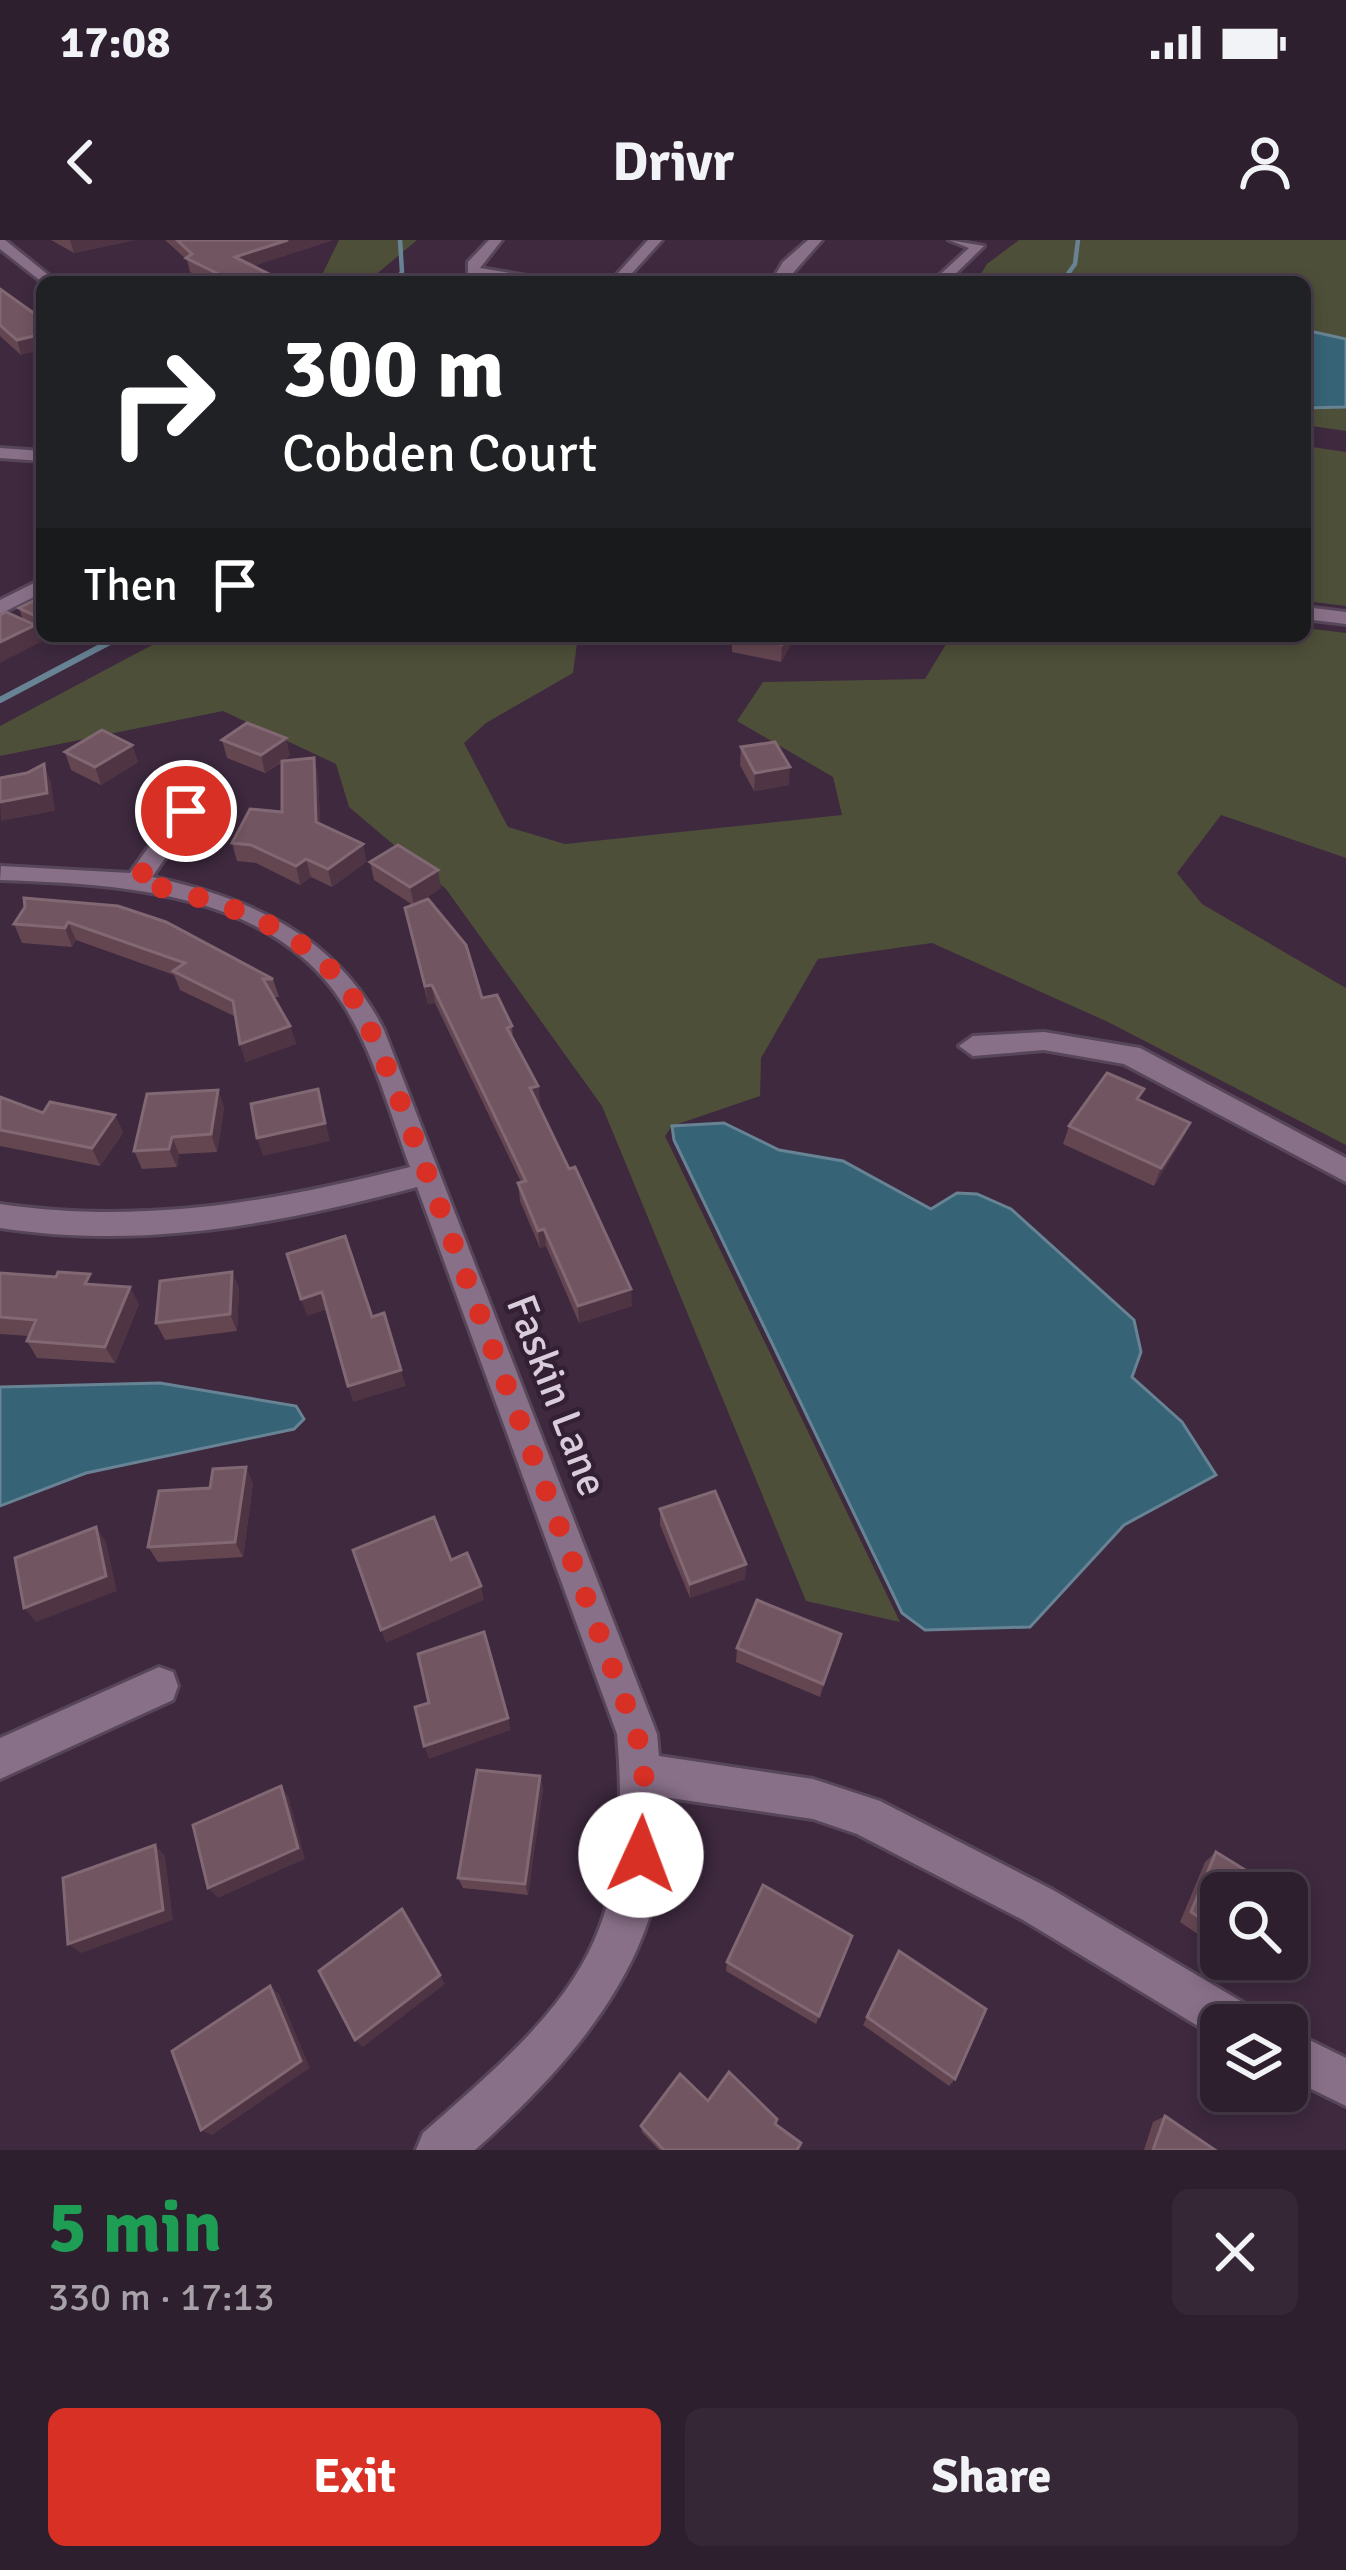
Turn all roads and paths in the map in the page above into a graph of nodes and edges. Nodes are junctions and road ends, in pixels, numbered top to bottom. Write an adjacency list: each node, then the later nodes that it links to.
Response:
1 (496, 240): 7 (street)
2 (656, 240): 8 (street)
3 (816, 240): 9 (street)
4 (955, 240): 10 (street)
5 (0, 243): 6 (street)
6 (42, 276)
7 (511, 276)
8 (622, 276)
9 (782, 276)
10 (946, 276)
11 (0, 453): 12 (street)
12 (36, 456)
13 (36, 589): 14 (street)
14 (0, 608)
15 (1311, 614): 16 (street)
16 (1346, 618)
17 (186, 811): 19 (street)
18 (1, 873): 19 (street, Faskin Lane)
19 (136, 882): 22 (street, Faskin Lane)
20 (973, 1046): 21 (street)
21 (1346, 1171)
22 (425, 1174): 23 (street); 26 (street, Faskin Lane)
23 (0, 1216)
24 (159, 1686): 25 (street)
25 (0, 1760)
26 (644, 1774): 27 (street); 30 (street, Faskin Lane)
27 (1203, 2004)
28 (1308, 2062): 29 (street)
29 (1346, 2083)
30 (440, 2150)

